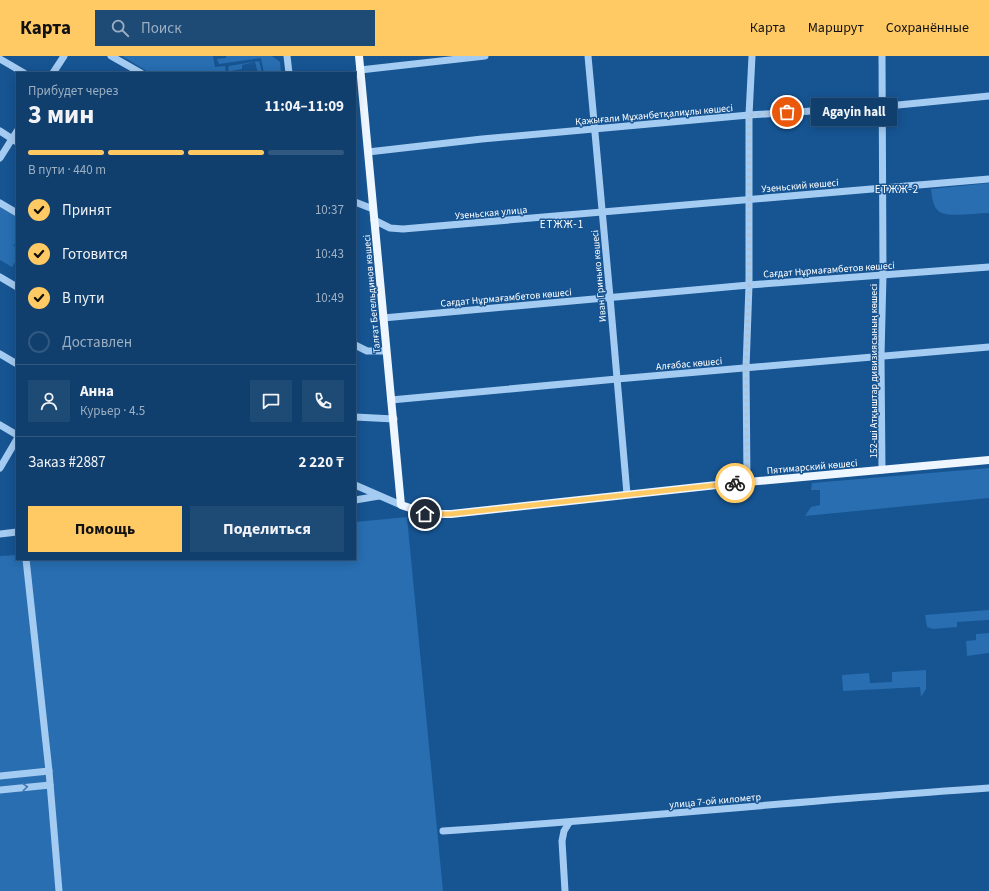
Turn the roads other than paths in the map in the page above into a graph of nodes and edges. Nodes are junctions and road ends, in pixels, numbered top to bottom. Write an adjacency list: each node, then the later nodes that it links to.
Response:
1 (64, 56): 12 (street)
2 (111, 56): 13 (street)
3 (287, 56): 14 (street)
4 (358, 56): 10 (main road, Талғат Бегельдинов көшесі)
5 (485, 56): 10 (street)
6 (588, 56): 18 (street, Иван Гринько көшесі)
7 (752, 56): 17 (street)
8 (882, 56): 16 (street, 152-ші Атқыштар дивизиясының көшесі)
9 (0, 59): 11 (street)
10 (360, 70): 21 (main road, Талғат Бегельдинов көшесі)
11 (22, 72)
12 (54, 72)
13 (139, 72)
14 (289, 72)
15 (989, 96): 16 (street, Қажығали Мұханбетқалиұлы көшесі)
16 (882, 106): 17 (street, Қажығали Мұханбетқалиұлы көшесі); 24 (street, 152-ші Атқыштар дивизиясының көшесі)
17 (749, 115): 18 (street, Қажығали Мұханбетқалиұлы көшесі); 25 (street)
18 (595, 129): 21 (street, Қажығали Мұханбетқалиұлы көшесі); 31 (street, Иван Гринько көшесі)
19 (0, 132): 20 (street)
20 (14, 140): 22 (street)
21 (368, 152): 28 (main road, Талғат Бегельдинов көшесі)
22 (0, 158)
23 (989, 179): 24 (street, Узеньский көшесі)
24 (883, 189): 25 (street, Узеньский көшесі); 34 (street, 152-ші Атқыштар дивизиясының көшесі)
25 (748, 199): 30 (street, Узеньский көшесі); 36 (street)
26 (356, 202): 28 (street)
27 (0, 203): 29 (street)
28 (373, 209): 32 (main road, Талғат Бегельдинов көшесі)
29 (16, 212)
30 (612, 212): 31 (street, Узеньская улица)
31 (602, 213): 32 (street, Узеньская улица); 38 (street, Иван Гринько көшесі)
32 (374, 220): 39 (main road, Талғат Бегельдинов көшесі)
33 (989, 267): 34 (street, Сағдат Нұрмағамбетов көшесі)
34 (883, 275): 36 (street, Сағдат Нұрмағамбетов көшесі); 44 (street, 152-ші Атқыштар дивизиясының көшесі)
35 (0, 277): 37 (street)
36 (749, 285): 38 (street, Сағдат Нұрмағамбетов көшесі); 46 (street)
37 (16, 286)
38 (610, 297): 39 (street, Сағдат Нұрмағамбетов көшесі); 47 (street, Иван Гринько көшесі)
39 (383, 318): 42 (main road, Талғат Бегельдинов көшесі)
40 (356, 346): 42 (street)
41 (989, 347): 44 (street, Алғабас көшесі)
42 (386, 351): 48 (main road, Талғат Бегельдинов көшесі)
43 (0, 354): 45 (street)
44 (881, 356): 46 (street, Алғабас көшесі); 56 (street, 152-ші Атқыштар дивизиясының көшесі)
45 (16, 363)
46 (746, 368): 47 (street, Алғабас көшесі); 57 (street)
47 (617, 379): 48 (street, Алғабас көшесі); 59 (street, Иван Гринько көшесі)
48 (391, 400): 50 (main road, Талғат Бегельдинов көшесі)
49 (356, 417): 50 (street)
50 (394, 419): 62 (main road, Талғат Бегельдинов көшесі)
51 (0, 425): 52 (street)
52 (16, 434)
53 (16, 441): 55 (street)
54 (989, 460): 56 (main road, Пятимарский көшесі)
55 (0, 468)
56 (882, 470): 57 (main road, Пятимарский көшесі)
57 (747, 482): 59 (main road, Пятимарский көшесі)
58 (356, 485): 60 (street)
59 (627, 494): 62 (main road, Пятимарский көшесі)
60 (379, 496): 61 (street); 62 (street)
61 (356, 500)
62 (401, 505)
63 (16, 532): 64 (street)
64 (0, 534)
65 (26, 560): 66 (street)
66 (49, 771): 67 (street); 68 (street)
67 (0, 776)
68 (50, 785): 70 (street, one-way to 68); 73 (street)
69 (989, 788): 71 (street, улица 7-ой километр)
70 (0, 790)
71 (569, 823): 72 (street, улица 7-ой километр); 74 (street)
72 (443, 831)
73 (59, 891)
74 (565, 891)

